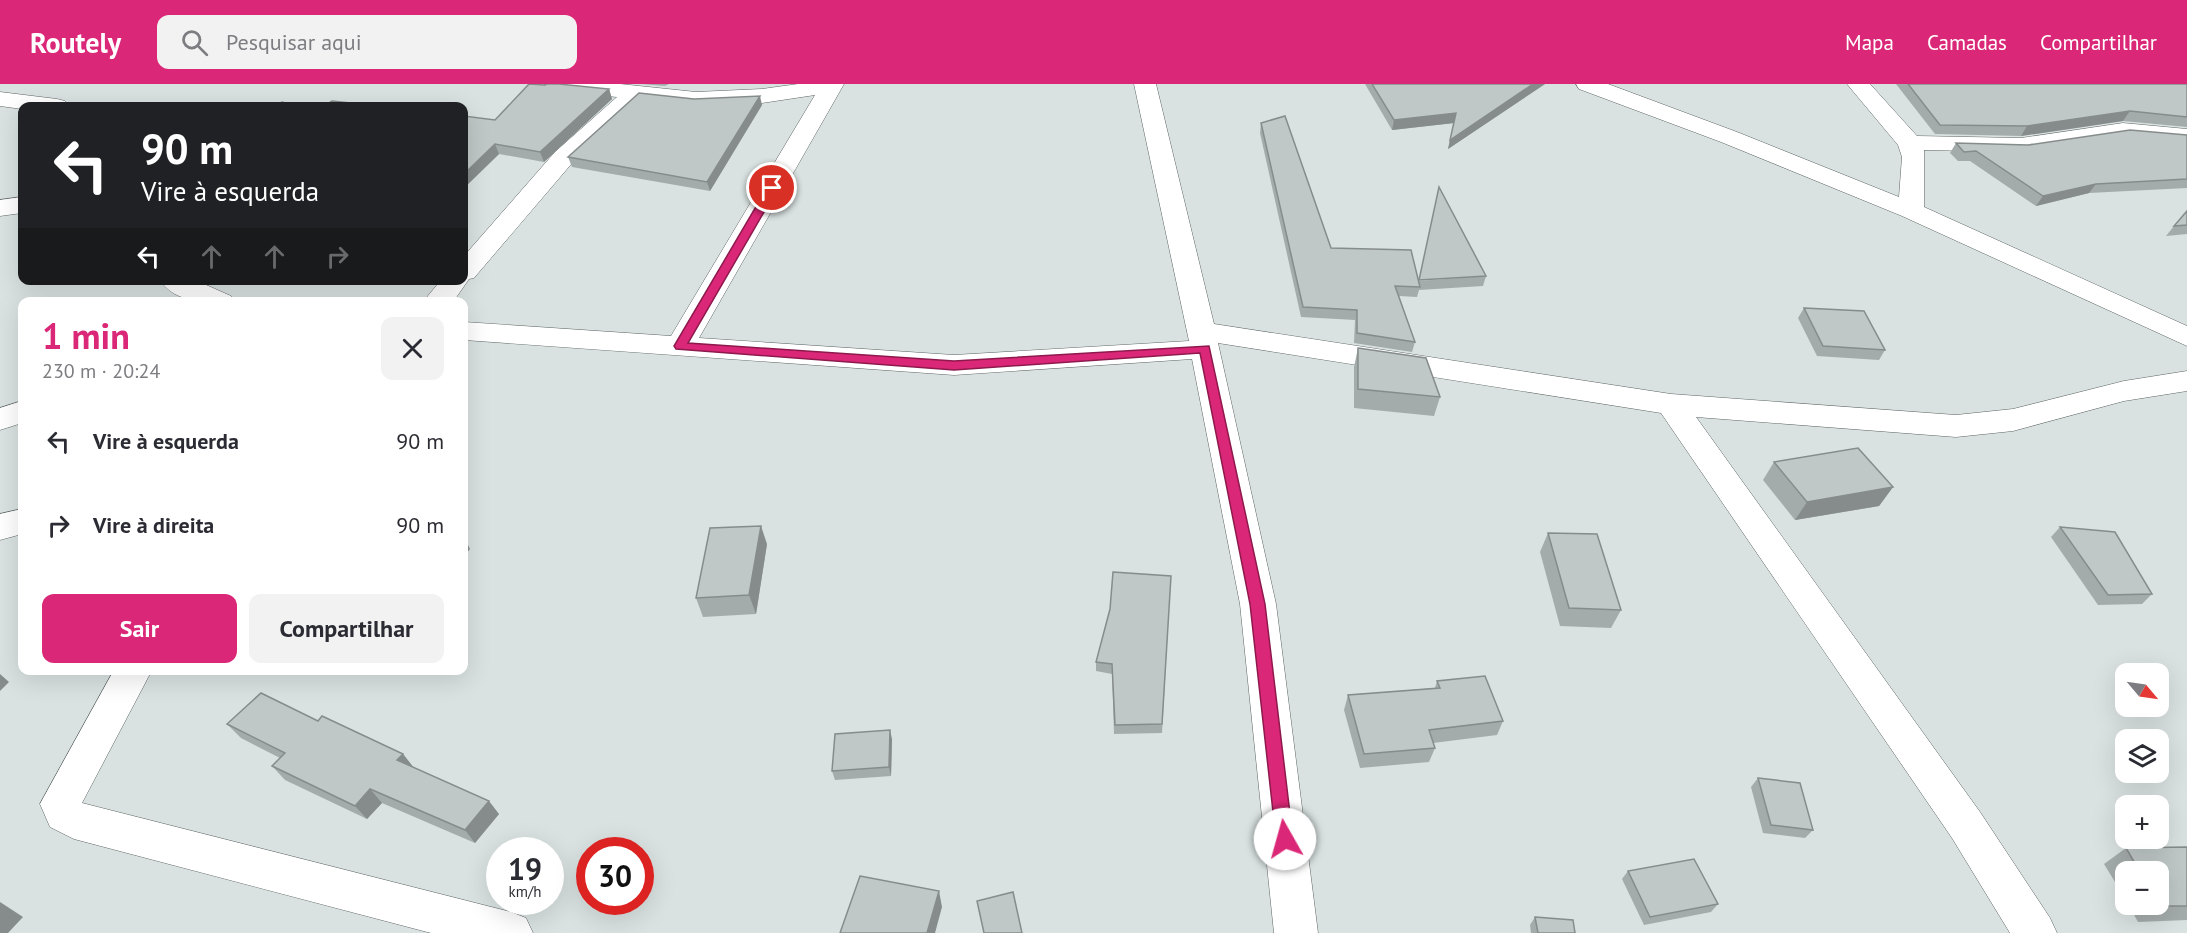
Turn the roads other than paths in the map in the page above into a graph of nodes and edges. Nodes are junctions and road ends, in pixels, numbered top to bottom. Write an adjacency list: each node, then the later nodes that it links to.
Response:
1 (556, 84): 6 (street)
2 (1145, 84): 21 (street)
3 (1587, 84): 13 (street)
4 (1858, 84): 10 (street)
5 (833, 85): 6 (street); 22 (street)
6 (635, 93): 14 (street)
7 (0, 99): 8 (street)
8 (59, 99)
9 (2187, 136): 10 (street)
10 (1910, 143): 13 (street)
11 (18, 206): 12 (street)
12 (0, 208)
13 (1911, 211): 20 (street)
14 (468, 267)
15 (182, 285): 17 (street)
16 (452, 285): 18 (street)
17 (205, 297)
18 (441, 297)
19 (468, 331): 22 (street)
20 (2187, 337)
21 (1202, 340): 22 (street); 24 (street); 31 (street)
22 (680, 346)
23 (2187, 381): 24 (street)
24 (1671, 404): 32 (street)
25 (18, 413): 26 (street)
26 (0, 419)
27 (18, 523): 28 (street)
28 (0, 527)
29 (131, 675): 30 (street)
30 (511, 933)
31 (1296, 933)
32 (2035, 933)

